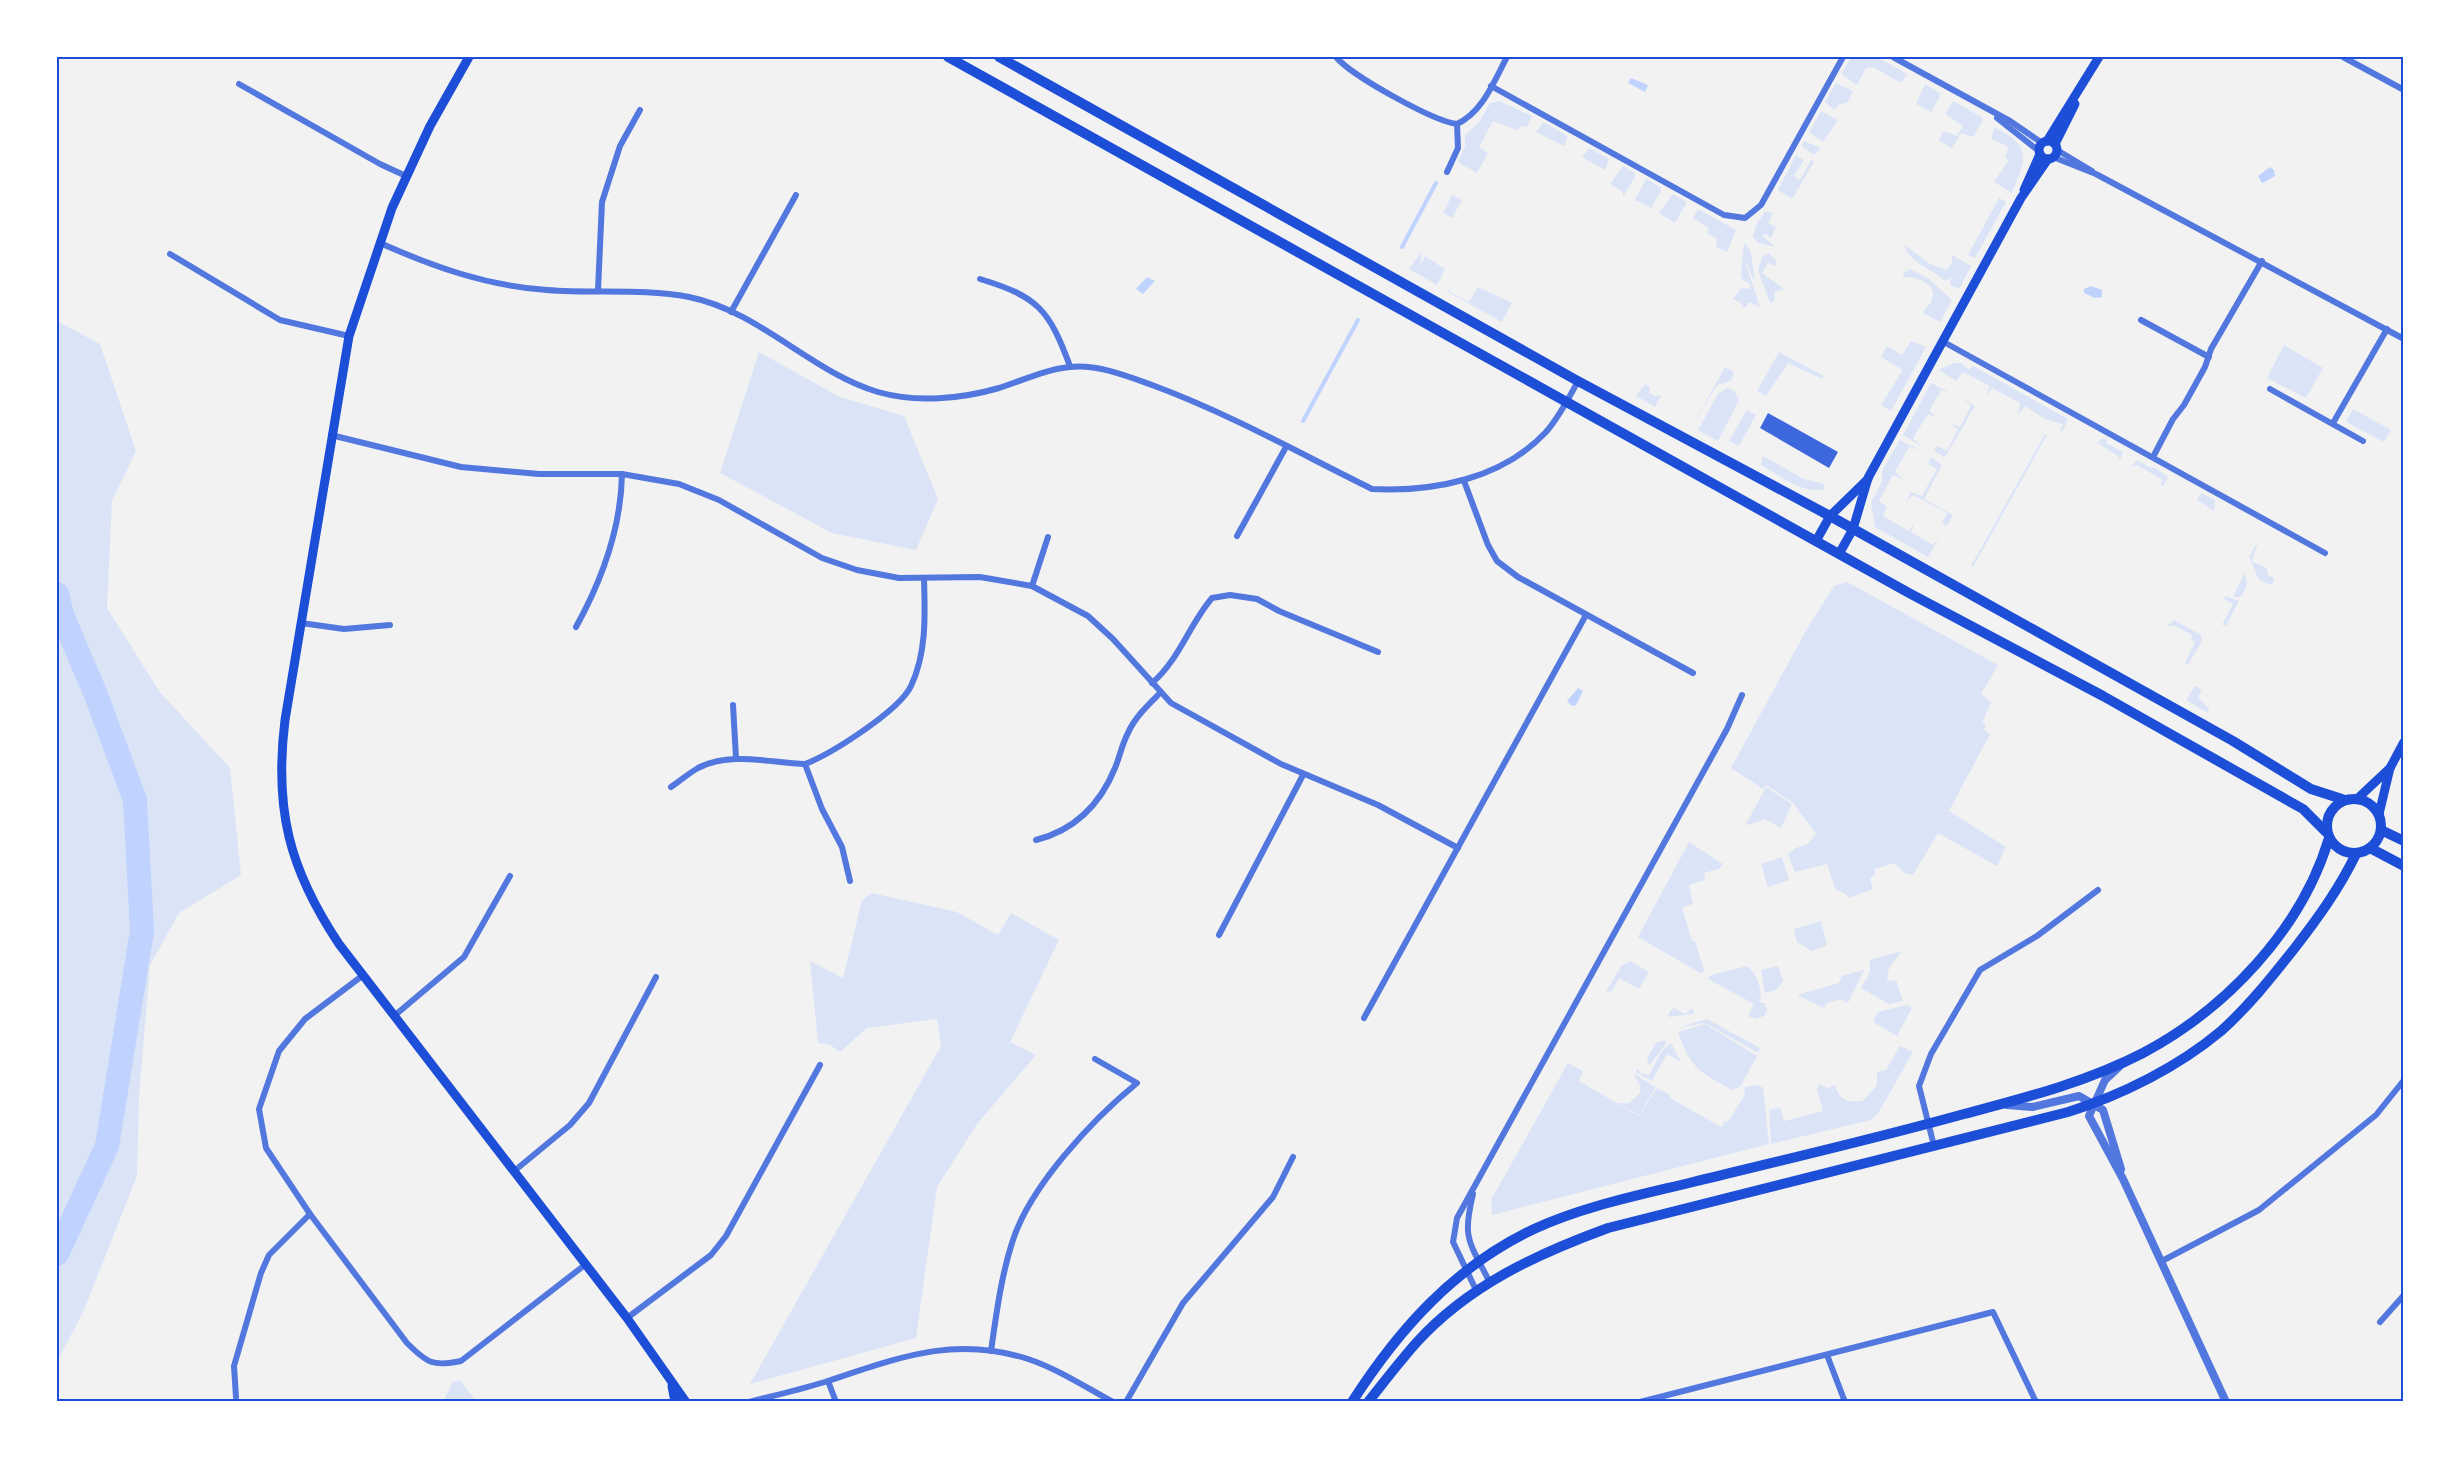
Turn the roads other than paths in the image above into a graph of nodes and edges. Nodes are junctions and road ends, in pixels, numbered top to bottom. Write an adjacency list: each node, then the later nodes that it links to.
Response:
1 (469, 57): 17 (main road)
2 (948, 57): 34 (main road)
3 (999, 57): 32 (main road)
4 (1336, 57): 14 (street)
5 (1507, 57): 11 (street)
6 (1843, 57): 11 (street)
7 (1893, 57): 15 (street)
8 (2099, 57): 15 (main road)
9 (2343, 57): 12 (street)
10 (238, 84): 17 (street)
11 (1491, 86): 14 (street)
12 (2404, 90)
13 (640, 110): 23 (street)
14 (1457, 124): 16 (street)
15 (2048, 150): 21 (street); 29 (main road)
16 (1447, 172)
17 (406, 176): 19 (main road)
18 (796, 195): 24 (street)
19 (380, 243): 23 (street); 27 (main road)
20 (170, 254): 27 (street)
21 (2262, 261): 26 (street); 30 (street)
22 (980, 279): 31 (street)
23 (598, 290): 24 (street)
24 (731, 312): 31 (street)
25 (2141, 320): 30 (street)
26 (2386, 329): 28 (street); 35 (street)
27 (349, 336): 36 (main road)
28 (2404, 339)
29 (1942, 341): 39 (street); 41 (main road)
30 (2209, 357): 39 (street)
31 (1070, 366): 38 (street)
32 (1578, 381): 34 (street); 43 (main road)
33 (2270, 389): 35 (street)
34 (1567, 402): 42 (street); 47 (main road)
35 (2333, 423): 37 (street)
36 (331, 435): 40 (street); 53 (main road)
37 (2363, 441)
38 (1286, 447): 42 (street); 45 (street)
39 (2152, 458): 48 (street)
40 (622, 474): 50 (street); 55 (street)
41 (1868, 478): 43 (main road); 44 (main road)
42 (1464, 481): 52 (street)
43 (1830, 516): 44 (main road); 47 (main road)
44 (1853, 529): 49 (main road); 69 (main road)
45 (1237, 536)
46 (1048, 537): 51 (street)
47 (1816, 541): 49 (main road)
48 (2325, 553)
49 (1839, 554): 72 (main road)
50 (924, 578): 51 (street); 64 (street)
51 (1032, 586): 58 (street)
52 (1586, 615): 57 (street); 75 (street)
53 (301, 623): 54 (street); 83 (main road)
54 (390, 625)
55 (576, 627)
56 (1378, 652): 58 (street)
57 (1693, 673)
58 (1152, 683): 59 (street)
59 (1160, 693): 66 (street); 73 (street)
60 (1742, 695): 98 (street)
61 (733, 705): 63 (street)
62 (2404, 742): 65 (main road)
63 (736, 758): 64 (street); 67 (street)
64 (805, 764): 80 (street)
65 (2390, 768): 68 (main road); 70 (main road)
66 (1304, 775): 75 (street); 82 (street)
67 (671, 787)
68 (2357, 799): 69 (main road); 70 (main road)
69 (2345, 800): 72 (main road)
70 (2379, 814): 71 (main road)
71 (2381, 830): 74 (main road); 76 (main road)
72 (2328, 835): 77 (main road); 88 (main road)
73 (1036, 840)
74 (2404, 841)
75 (1458, 848): 86 (street)
76 (2370, 848): 77 (main road); 78 (main road)
77 (2356, 854): 92 (main road)
78 (2404, 866)
79 (510, 876): 85 (street)
80 (850, 881)
81 (2098, 890): 93 (street)
82 (1219, 935)
83 (362, 976): 85 (main road); 99 (street)
84 (656, 977): 96 (street)
85 (394, 1016): 96 (main road)
86 (1364, 1018)
87 (1095, 1059): 109 (street)
88 (2126, 1061): 91 (main road); 92 (street)
89 (820, 1065): 107 (street)
90 (2404, 1080): 101 (street)
91 (2001, 1104): 92 (street); 93 (main road)
92 (2093, 1104): 94 (main road); 97 (street); 97 (street)
93 (1928, 1124): 94 (street); 100 (main road)
94 (1934, 1146): 104 (main road)
95 (1293, 1156): 120 (street)
96 (513, 1172): 102 (main road)
97 (2123, 1179): 101 (street)
98 (1476, 1185): 100 (street); 103 (street)
99 (310, 1214): 102 (street); 113 (street)
100 (1479, 1261): 103 (main road); 104 (street)
101 (2162, 1261): 126 (street)
102 (586, 1264): 107 (main road)
103 (1465, 1270): 105 (street); 121 (main road)
104 (1489, 1281): 105 (main road)
105 (1476, 1290): 122 (main road)
106 (2404, 1295): 108 (street)
107 (627, 1318): 112 (main road)
108 (2380, 1322)
109 (991, 1351): 111 (street); 119 (street)
110 (1827, 1355): 123 (street); 124 (street); 125 (street)
111 (828, 1381): 114 (street); 118 (street)
112 (671, 1384): 115 (main road); 116 (main road)
113 (236, 1397)
114 (763, 1400): 117 (street)
115 (675, 1402)
116 (686, 1402)
117 (749, 1402)
118 (836, 1402)
119 (1113, 1402)
120 (1126, 1402)
121 (1352, 1402)
122 (1368, 1402)
123 (1640, 1402)
124 (1845, 1402)
125 (2036, 1402)
126 (2226, 1402)

